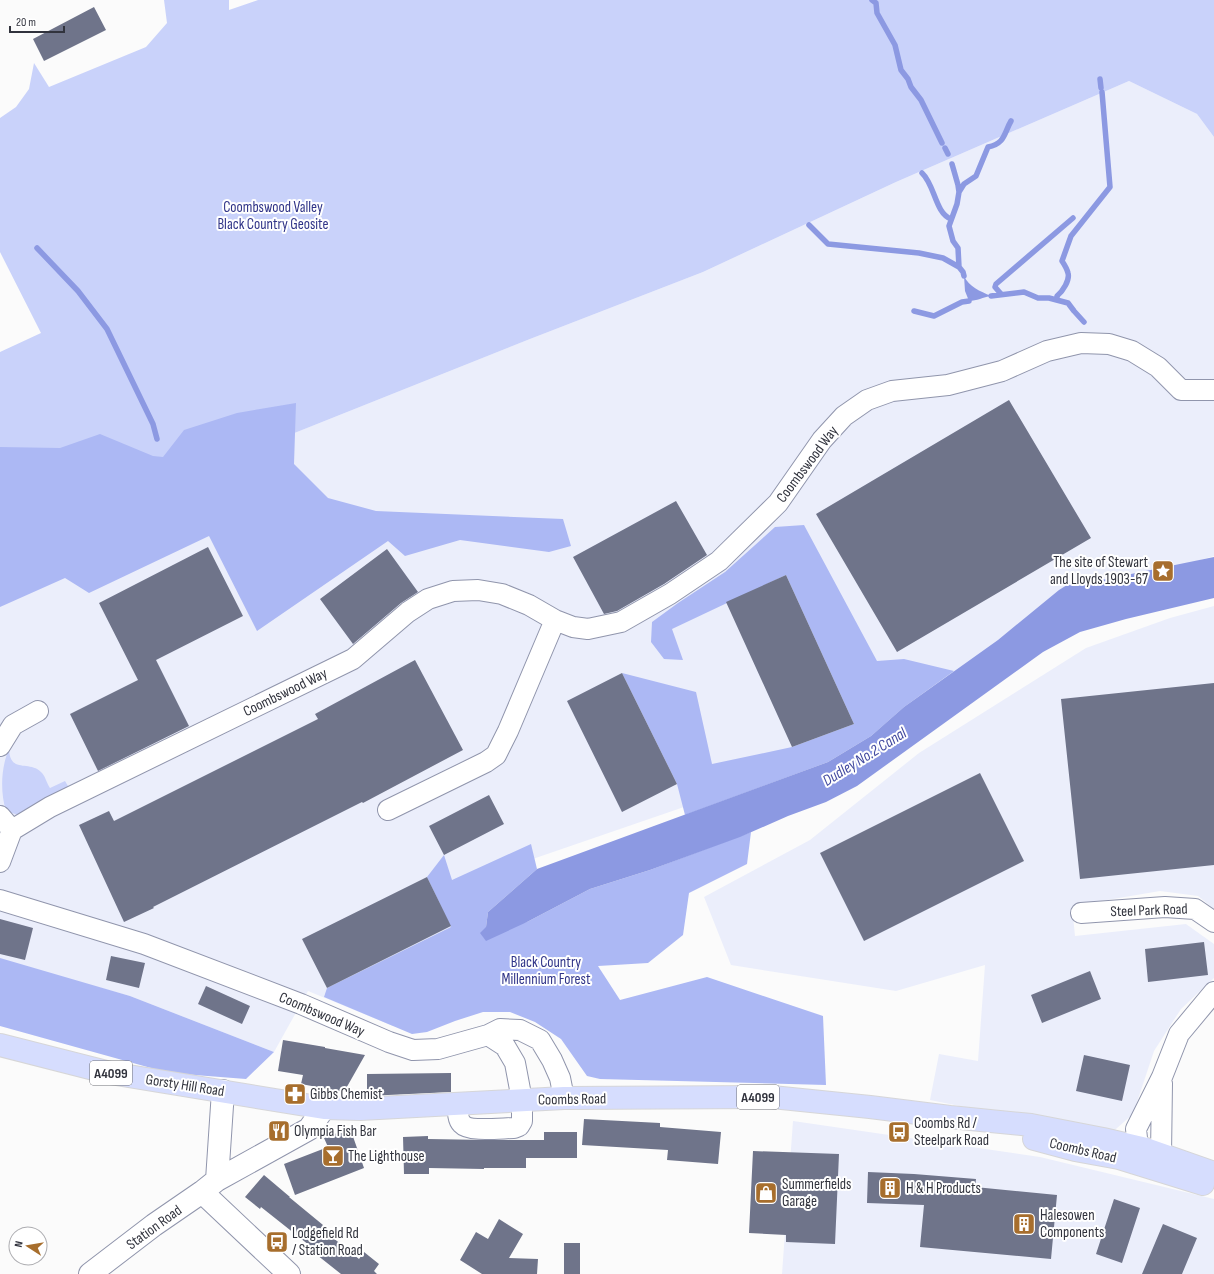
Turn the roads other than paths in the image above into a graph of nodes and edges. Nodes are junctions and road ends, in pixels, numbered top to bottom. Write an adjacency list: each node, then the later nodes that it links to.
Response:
1 (1214, 390): 2 (street, Coombswood Way)
2 (555, 620): 5 (street); 6 (street, Coombswood Way)
3 (38, 711): 4 (street)
4 (0, 746)
5 (388, 810)
6 (6, 823): 7 (street, Coombswood Way)
7 (0, 862)
8 (0, 900): 12 (street, Coombswood Way)
9 (1081, 913): 10 (street, Steel Park Road)
10 (1214, 922)
11 (1214, 992): 14 (street)
12 (488, 1035): 16 (street, Coombswood Way); 17 (street)
13 (0, 1045): 15 (main road, Gorsty Hill Road / A4099)
14 (1162, 1077): 20 (street); 21 (street)
15 (223, 1091): 18 (main road, Gorsty Hill Road / A4099); 23 (street)
16 (564, 1098): 17 (main road, Coombs Road / A4099); 19 (main road, Coombs Road / A4099)
17 (522, 1100): 18 (main road, Coombs Road / A4099)
18 (324, 1108): 23 (street)
19 (950, 1118): 20 (main road, Coombs Road / A4099); 21 (main road, Coombs Road / A4099)
20 (1137, 1138): 21 (main road)
21 (1160, 1162): 22 (main road, Coombs Road / A4099); 24 (main road)
22 (1214, 1173)
23 (210, 1186): 25 (street, Station Road); 26 (street)
24 (1214, 1187)
25 (90, 1274)
26 (289, 1274)

